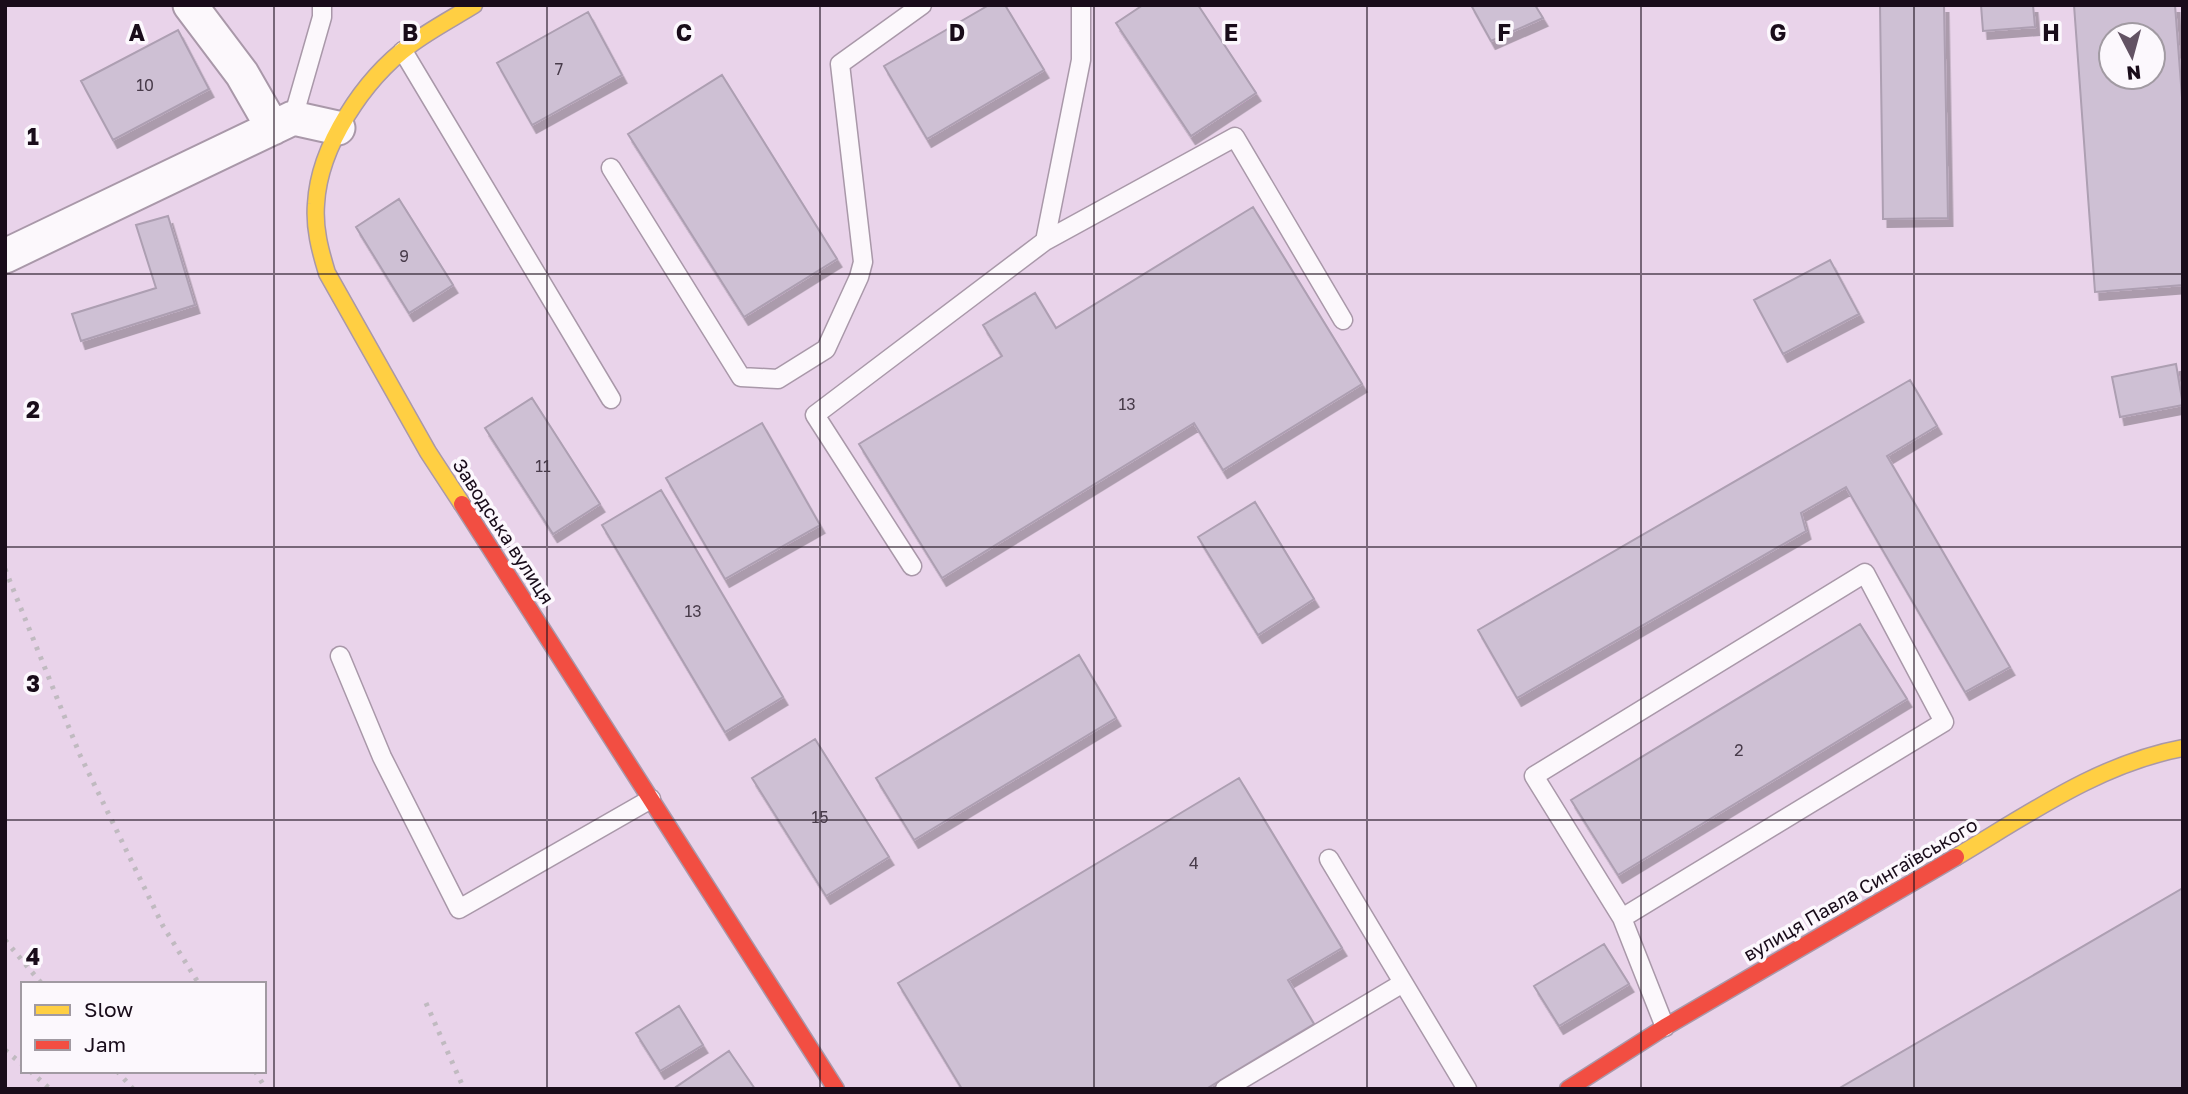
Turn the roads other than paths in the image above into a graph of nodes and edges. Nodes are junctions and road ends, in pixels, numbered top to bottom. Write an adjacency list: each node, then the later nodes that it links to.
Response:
1 (190, 5): 7 (street)
2 (322, 5): 7 (lane)
3 (474, 5): 6 (street, Заводська вулиця)
4 (922, 5): 9 (lane)
5 (1081, 5): 10 (lane)
6 (403, 51): 8 (street, Заводська вулиця); 13 (lane)
7 (283, 123): 8 (street); 11 (street)
8 (338, 128): 17 (street, Заводська вулиця)
9 (611, 168)
10 (1045, 242): 12 (lane); 14 (lane)
11 (5, 256)
12 (1343, 320)
13 (611, 399)
14 (912, 566)
15 (340, 656): 17 (lane)
16 (2183, 748): 21 (street, вулиця Павла Сингаївського)
17 (651, 799): 22 (street, Заводська вулиця)
18 (1329, 859): 20 (lane)
19 (1622, 918): 19 (lane); 21 (lane)
20 (1403, 983): 23 (lane); 24 (lane)
21 (1665, 1027): 25 (street, вулиця Павла Сингаївського)
22 (836, 1089)
23 (1225, 1089)
24 (1468, 1089)
25 (1568, 1089)

